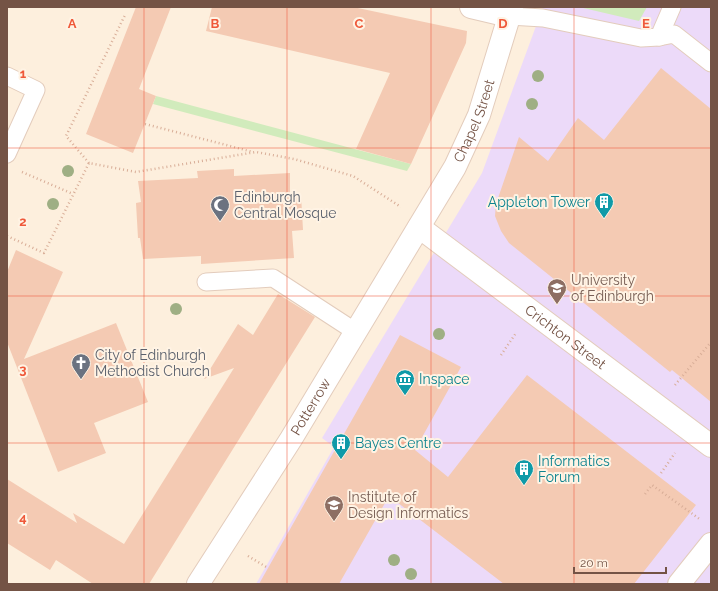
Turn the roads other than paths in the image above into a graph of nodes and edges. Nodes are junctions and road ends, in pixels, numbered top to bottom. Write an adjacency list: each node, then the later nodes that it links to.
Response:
1 (471, 7): 3 (street)
2 (672, 7): 4 (lane)
3 (510, 11): 4 (lane); 8 (street, Chapel Street)
4 (659, 37): 5 (lane)
5 (711, 63)
6 (7, 76): 7 (lane)
7 (7, 154)
8 (421, 224): 10 (street, Potterrow); 11 (street, Crichton Street)
9 (206, 282): 10 (lane)
10 (356, 332): 13 (street, Potterrow)
11 (711, 446)
12 (711, 544): 14 (street)
13 (198, 584)
14 (679, 584)

